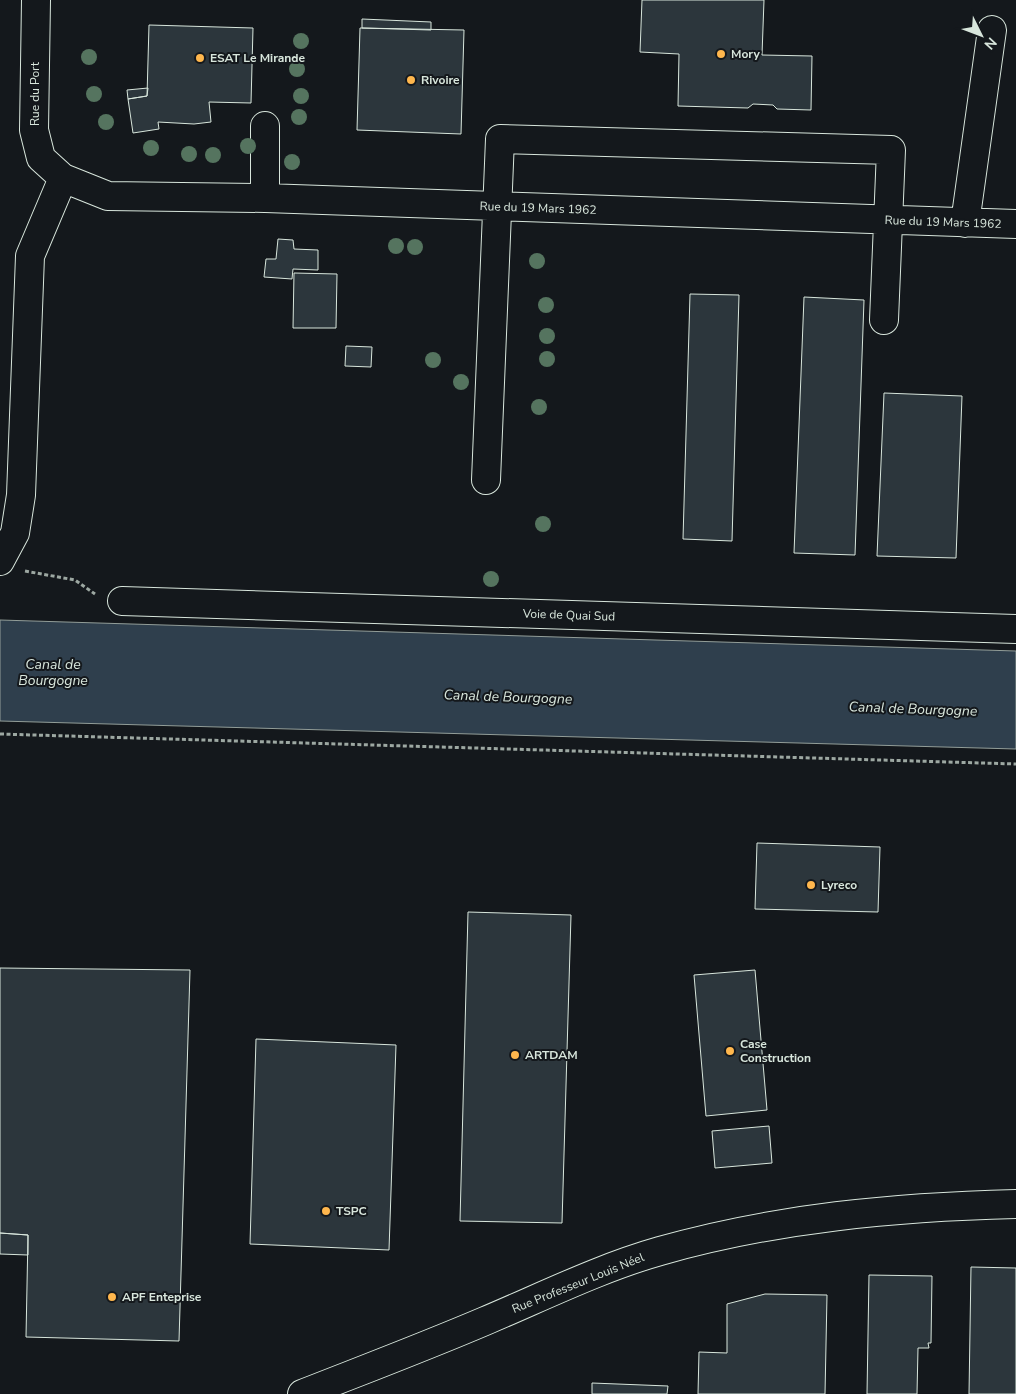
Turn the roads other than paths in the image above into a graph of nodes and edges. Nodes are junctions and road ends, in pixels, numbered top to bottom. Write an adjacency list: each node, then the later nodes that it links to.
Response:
1 (36, 0): 4 (street, Rue du Port)
2 (992, 30): 8 (street)
3 (265, 126): 5 (street)
4 (63, 178): 5 (street, Rue du 19 Mars 1962); 12 (street)
5 (265, 198): 6 (street, Rue du 19 Mars 1962)
6 (496, 207): 7 (street, Rue du 19 Mars 1962); 7 (street); 11 (street)
7 (888, 220): 8 (street, Rue du 19 Mars 1962); 10 (street)
8 (965, 222): 9 (street, Rue du 19 Mars 1962)
9 (1016, 224)
10 (884, 320)
11 (486, 480)
12 (2, 560)
13 (122, 601): 14 (street, Voie de Quai Sud)
14 (1016, 629)
15 (1016, 1204): 16 (street, Rue Professeur Louis Néel)
16 (302, 1394)

